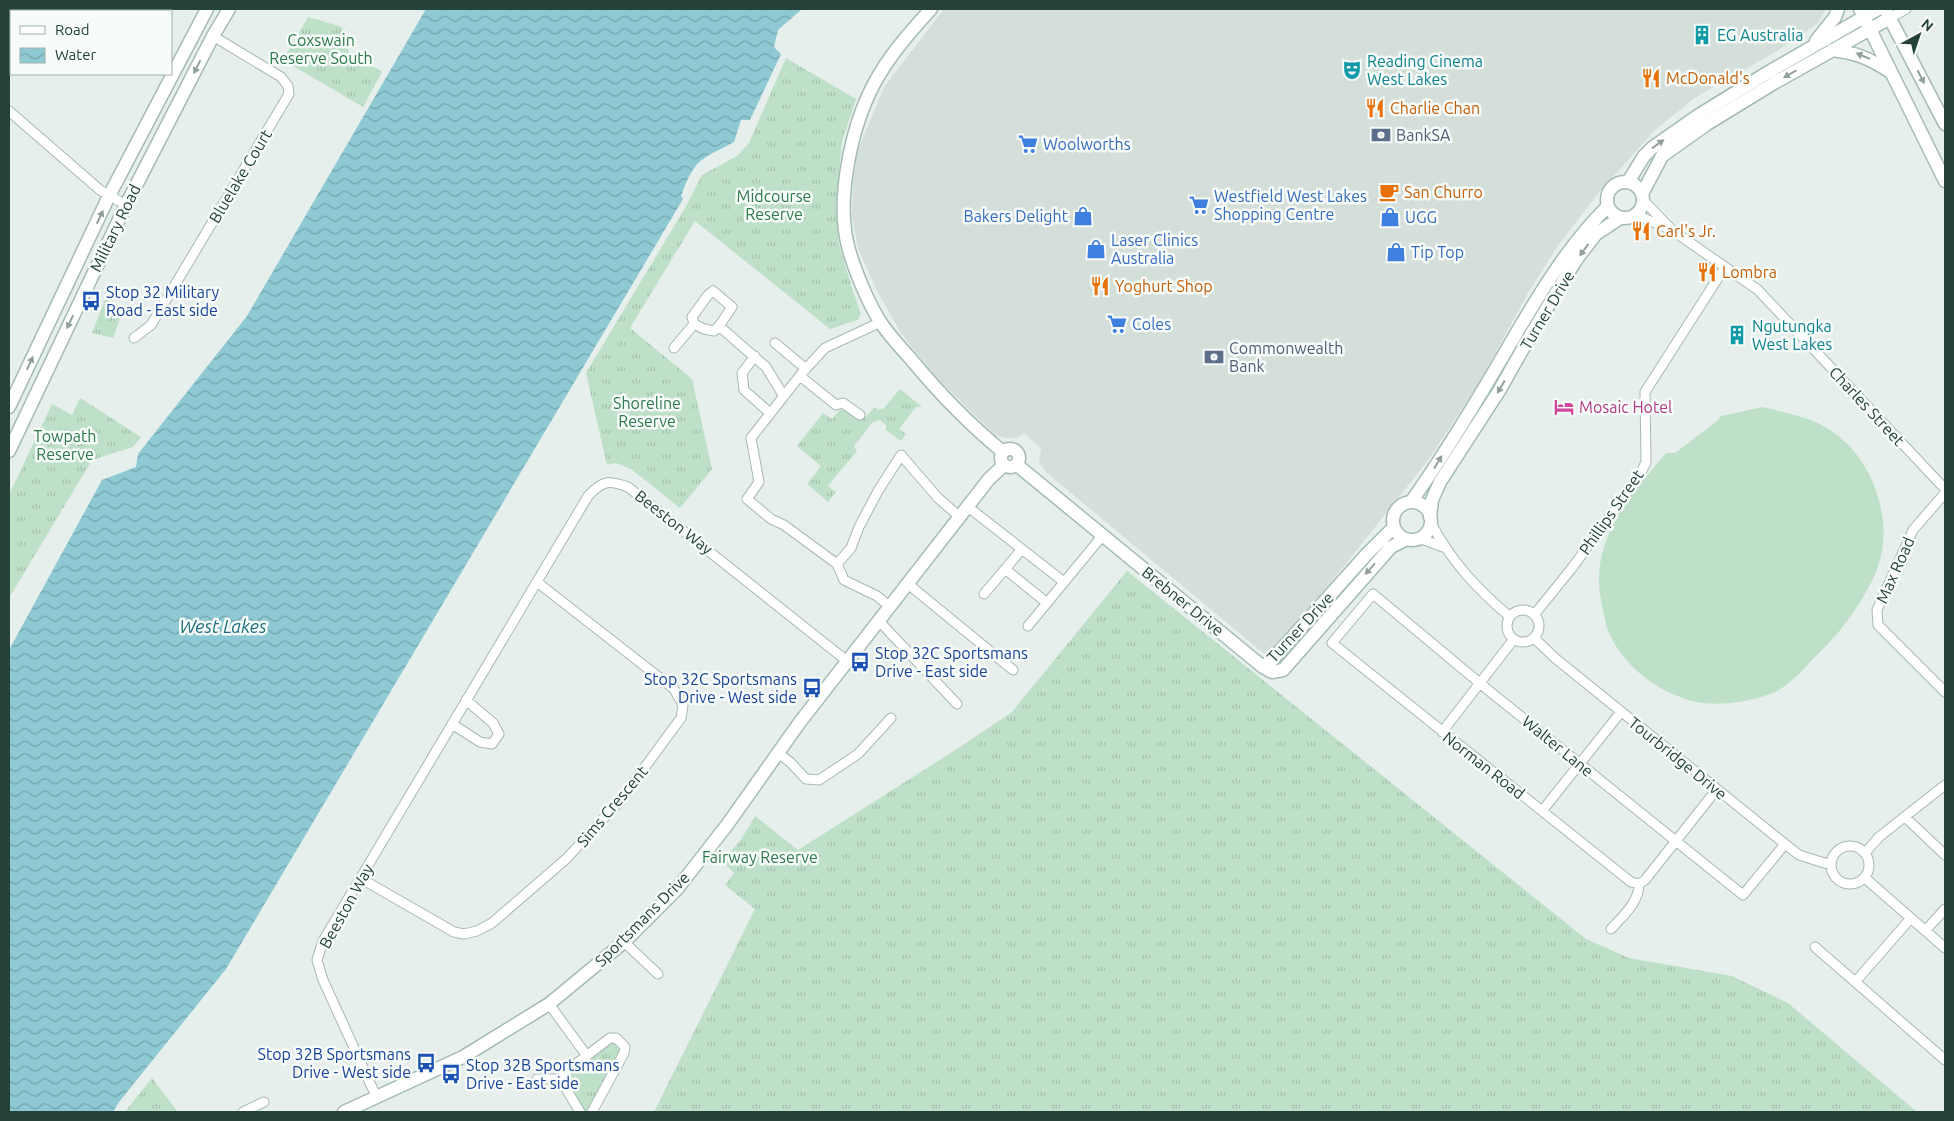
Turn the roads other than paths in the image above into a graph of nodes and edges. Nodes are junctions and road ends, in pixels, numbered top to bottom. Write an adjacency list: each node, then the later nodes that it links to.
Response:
1 (207, 9): 18 (street, Military Road)
2 (228, 9): 10 (street, Military Road)
3 (931, 9): 26 (street)
4 (1838, 9): 11 (street)
5 (1878, 9): 7 (street)
6 (1906, 9): 8 (street)
7 (1861, 13): 9 (street); 11 (street)
8 (1888, 13): 9 (street); 15 (street, one-way to 15)
9 (1869, 29): 12 (street); 13 (street)
10 (213, 36): 20 (street, Military Road, one-way to 20); 29 (street, Bluelake Court)
11 (1812, 47): 17 (street, one-way to 11)
12 (1832, 50): 13 (street, one-way to 12); 19 (street, one-way to 19)
13 (1891, 72): 16 (street)
14 (9, 111): 18 (street)
15 (1945, 124)
16 (1945, 181)
17 (1628, 182): 19 (street); 21 (street)
18 (110, 196): 20 (street); 35 (street, Military Road, one-way to 18)
19 (1643, 197): 22 (street); 24 (street, Charles Street)
20 (126, 205): 38 (street, Military Road, one-way to 38)
21 (1608, 207): 23 (street); 41 (street, Turner Drive, one-way to 21)
22 (1636, 215): 23 (street); 24 (street, Charles Street)
23 (1620, 218): 44 (street, Turner Drive, one-way to 44)
24 (1672, 230): 25 (street, Charles Street)
25 (1725, 268): 40 (street, Charles Street); 58 (street, Phillips Street)
26 (881, 322): 33 (street); 39 (street)
27 (694, 324): 28 (street); 28 (street); 31 (street)
28 (720, 326): 32 (street)
29 (134, 338)
30 (775, 343): 33 (street)
31 (674, 348)
32 (755, 356): 34 (street); 36 (street)
33 (803, 372): 34 (street); 37 (street)
34 (784, 395): 36 (street)
35 (9, 406)
36 (770, 413): 50 (street)
37 (860, 415)
38 (9, 451)
39 (1003, 459): 42 (street, Sportsmans Drive); 46 (street, Brebner Drive)
40 (1945, 491): 69 (street, Max Road)
41 (1411, 502): 44 (street); 45 (street)
42 (968, 507): 43 (street, Sportsmans Drive); 49 (street)
43 (960, 517): 50 (street); 54 (street, Sportsmans Drive)
44 (1430, 520): 47 (street); 48 (street)
45 (1394, 528): 47 (street); 66 (street, Turner Drive)
46 (1103, 535): 53 (street); 66 (street, Brebner Drive)
47 (1413, 539): 48 (street); 66 (street, Turner Drive, one-way to 66)
48 (1443, 547): 59 (street)
49 (1022, 549): 51 (street); 53 (street)
50 (837, 564): 57 (street)
51 (1005, 569): 55 (street); 56 (street)
52 (536, 582): 65 (street, Beeston Way); 70 (street, Beeston Way); 87 (street, Sims Crescent)
53 (1064, 582): 56 (street)
54 (908, 584): 57 (street, Sportsmans Drive); 67 (street)
55 (984, 594)
56 (1047, 603): 61 (street)
57 (889, 606): 60 (street, Sportsmans Drive)
58 (1534, 614): 59 (street); 62 (street)
59 (1510, 617): 63 (street)
60 (879, 621): 65 (street, Sportsmans Drive); 71 (street)
61 (1028, 626)
62 (1534, 638): 63 (street); 72 (street, Tourbridge Drive)
63 (1514, 639): 68 (street)
64 (1332, 643): 68 (street, Walter Lane); 75 (street, Norman Road)
65 (847, 661): 76 (street, Sportsmans Drive)
66 (1263, 667)
67 (1014, 670)
68 (1481, 683): 75 (street); 77 (street, Walter Lane)
69 (1945, 692)
70 (466, 700): 74 (street, Beeston Way); 74 (street)
71 (957, 704)
72 (1621, 712): 77 (street); 79 (street, Tourbridge Drive)
73 (891, 718): 76 (street)
74 (452, 724): 87 (street, Beeston Way)
75 (1442, 732): 80 (street, Norman Road)
76 (778, 753): 94 (street, Sportsmans Drive)
77 (1580, 764): 80 (street); 82 (street, Walter Lane)
78 (1945, 785): 81 (street)
79 (1717, 789): 82 (street); 83 (street, Tourbridge Drive)
80 (1542, 811): 89 (street, Norman Road)
81 (1905, 817): 84 (street); 85 (street)
82 (1676, 840): 83 (street, Walter Lane); 89 (street)
83 (1785, 844): 86 (street, Tourbridge Drive)
84 (1865, 852): 86 (street); 88 (street)
85 (1945, 855)
86 (1831, 865): 88 (street)
87 (360, 878): 104 (street, Beeston Way)
88 (1865, 878): 91 (street)
89 (1639, 884): 92 (street)
90 (1945, 909): 93 (street)
91 (1910, 918): 93 (street); 98 (street)
92 (1612, 929)
93 (1925, 931): 96 (street)
94 (624, 942): 97 (street); 99 (street, Sportsmans Drive)
95 (1814, 947): 98 (street)
96 (1945, 948)
97 (658, 974)
98 (1856, 981): 101 (street)
99 (549, 1004): 100 (street); 104 (street, Sportsmans Drive)
100 (587, 1056): 103 (street); 109 (street)
101 (1945, 1060)
102 (537, 1078): 103 (street)
103 (560, 1079): 108 (street)
104 (376, 1096): 107 (street, Sportsmans Drive)
105 (264, 1102): 106 (street)
106 (243, 1112)
107 (344, 1112)
108 (580, 1112)
109 (592, 1112)

